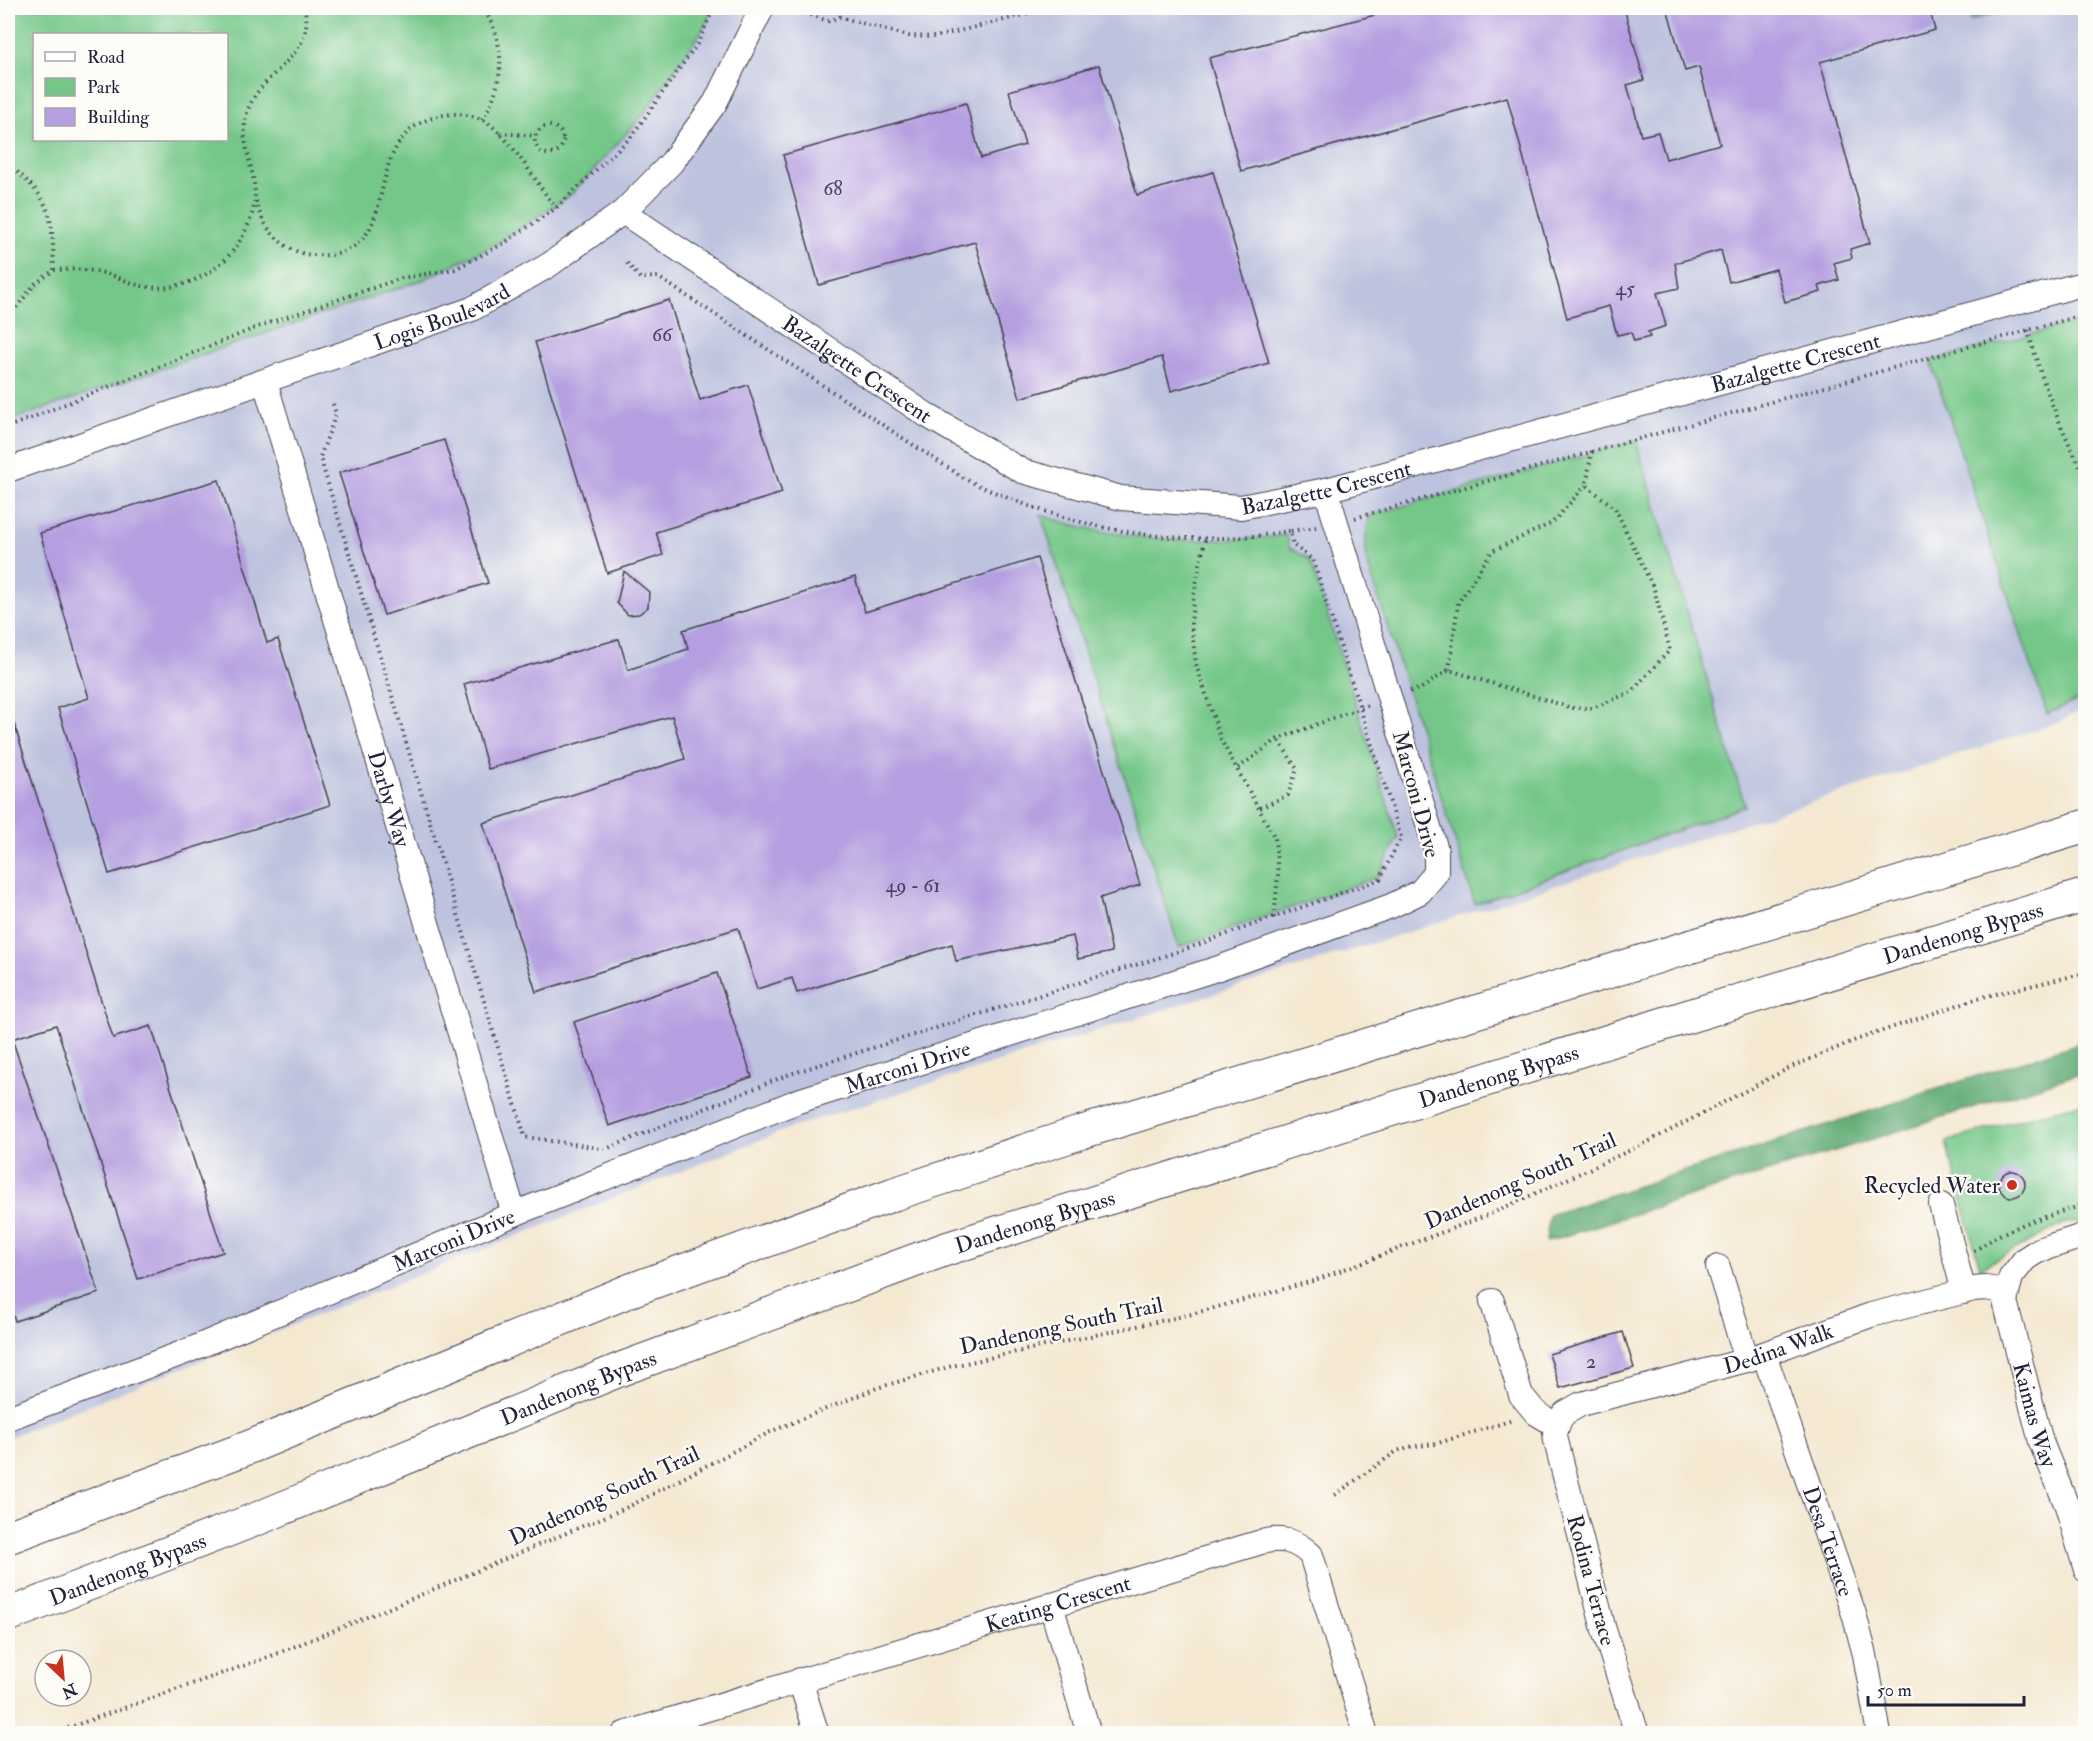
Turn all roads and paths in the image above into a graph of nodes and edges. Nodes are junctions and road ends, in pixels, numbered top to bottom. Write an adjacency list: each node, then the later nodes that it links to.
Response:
1 (304, 8): 11 (path)
2 (483, 8): 7 (path)
3 (714, 8): 12 (path)
4 (762, 8): 13 (street, Logis Boulevard)
5 (1052, 8): 6 (path)
6 (805, 13)
7 (482, 120): 8 (path); 11 (path)
8 (499, 133): 9 (path); 12 (path)
9 (536, 136): 9 (path)
10 (8, 164): 15 (path)
11 (255, 197): 15 (path)
12 (556, 208): 23 (path)
13 (623, 212): 20 (street, Logis Boulevard); 28 (street, Bazalgette Crescent)
14 (626, 262): 30 (path)
15 (54, 270): 18 (path)
16 (2085, 283): 28 (street, Bazalgette Crescent)
17 (2085, 314): 19 (path)
18 (8, 318)
19 (2028, 330): 24 (path); 26 (path)
20 (265, 382): 25 (street, Logis Boulevard); 43 (street, Darby Way)
21 (333, 404): 39 (path)
22 (8, 413): 23 (path)
23 (9, 426)
24 (1592, 450): 27 (path); 29 (path)
25 (8, 470)
26 (2085, 477)
27 (1586, 485): 31 (path); 31 (path)
28 (1326, 490): 29 (street, Marconi Drive)
29 (1336, 524): 32 (street, Marconi Drive)
30 (1205, 540): 33 (path); 35 (path)
31 (1449, 670): 32 (path)
32 (1390, 697): 33 (path); 43 (street, Marconi Drive)
33 (1359, 708): 34 (path); 39 (path)
34 (1278, 739): 35 (path); 36 (path)
35 (1238, 768): 36 (path)
36 (1260, 808): 39 (path)
37 (2085, 826): 54 (highway)
38 (2085, 895): 57 (highway, Dandenong Bypass)
39 (1274, 918)
40 (2085, 973): 59 (path, Dandenong South Trail)
41 (2085, 1204): 45 (path)
42 (1941, 1205): 45 (street)
43 (514, 1214): 51 (street, Marconi Drive)
44 (2085, 1235): 47 (street)
45 (1955, 1258): 48 (street)
46 (1718, 1267): 50 (street, Desa Terrace)
47 (2006, 1291): 48 (street, Dedina Walk); 55 (street, Kaimas Way)
48 (1964, 1292): 50 (street, Dedina Walk)
49 (1492, 1301): 52 (street)
50 (1755, 1357): 52 (street, Dedina Walk); 65 (street, Desa Terrace)
51 (8, 1418)
52 (1546, 1419): 53 (path); 64 (street, Rodina Terrace)
53 (1335, 1495)
54 (8, 1537)
55 (2085, 1570)
56 (1051, 1605): 58 (street, Keating Crescent); 62 (street); 63 (street, Keating Crescent)
57 (8, 1615)
58 (800, 1680): 60 (street, Keating Crescent); 61 (street)
59 (51, 1734)
60 (624, 1734)
61 (817, 1734)
62 (1089, 1734)
63 (1366, 1734)
64 (1637, 1734)
65 (1879, 1734)

